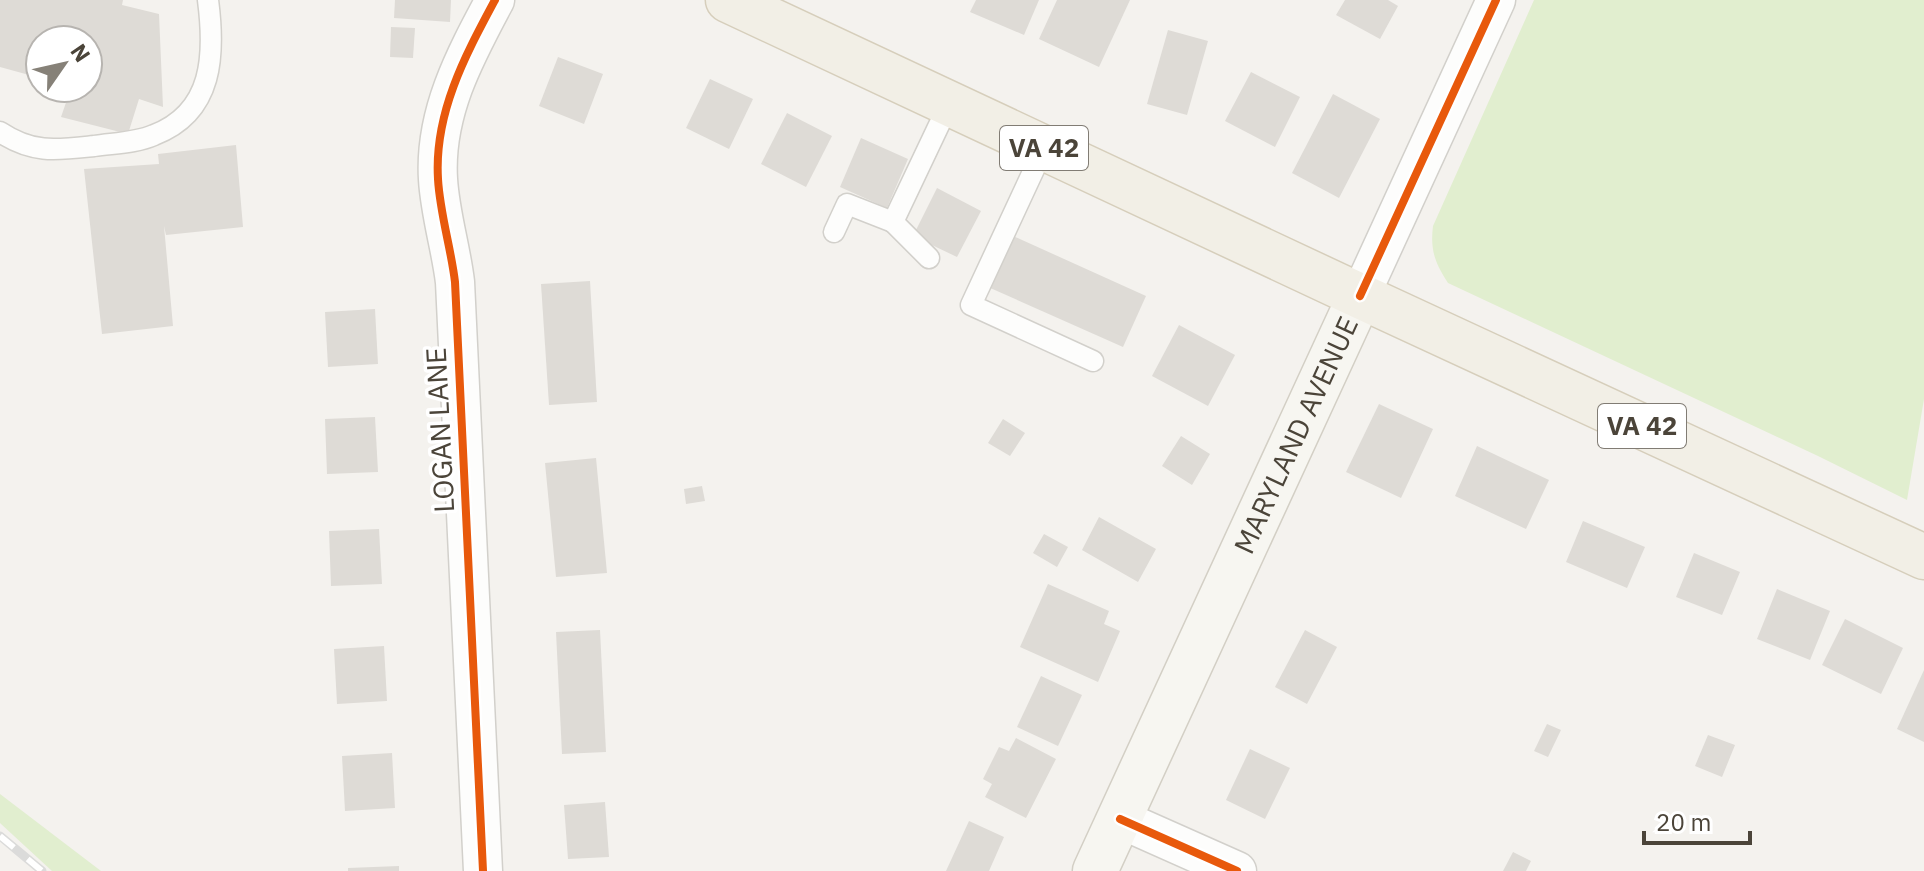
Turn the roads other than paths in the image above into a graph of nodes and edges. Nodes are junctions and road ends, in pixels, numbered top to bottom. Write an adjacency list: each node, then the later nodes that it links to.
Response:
1 (208, 0): 6 (lane)
2 (495, 0): 15 (street, LOGAN LANE)
3 (728, 0): 5 (main road, VA 42)
4 (1496, 0): 11 (street, MARYLAND AVENUE)
5 (949, 104): 7 (main road, VA 42); 8 (lane)
6 (0, 132)
7 (1044, 148): 11 (main road, VA 42); 12 (lane)
8 (893, 222): 9 (lane); 10 (lane)
9 (834, 232)
10 (929, 258)
11 (1360, 296): 13 (main road, VA 42); 14 (main road, MARYLAND AVENUE)
12 (1093, 361)
13 (1924, 557)
14 (1120, 819): 16 (main road, MARYLAND AVENUE); 17 (street)
15 (483, 871)
16 (1095, 871)
17 (1237, 871)

